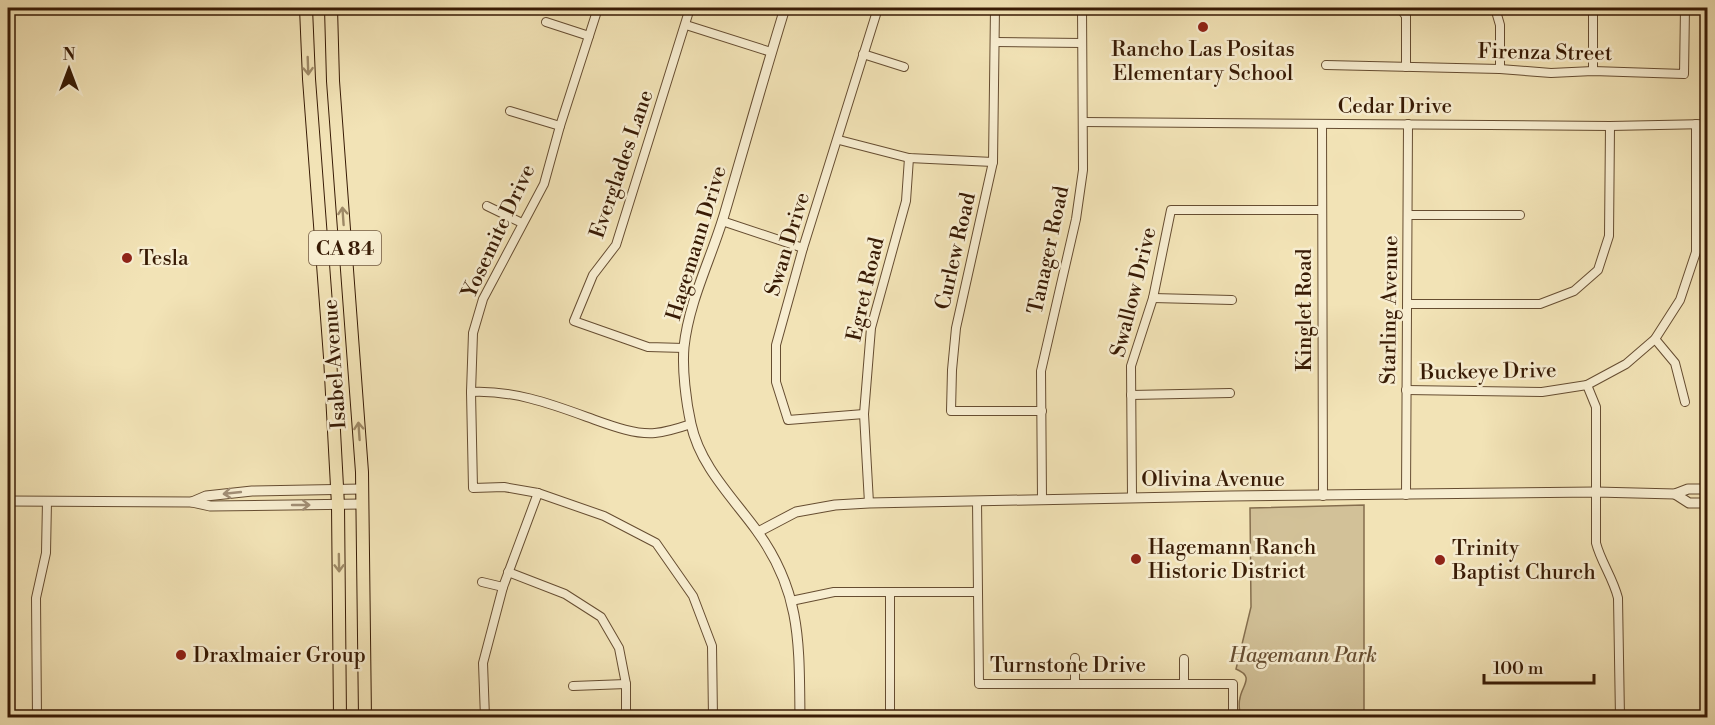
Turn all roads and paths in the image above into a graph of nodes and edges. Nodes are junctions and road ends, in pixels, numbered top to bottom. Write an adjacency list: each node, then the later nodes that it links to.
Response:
1 (306, 8): 59 (highway, Isabel Avenue / CA 84, one-way to 59)
2 (331, 8): 57 (highway, Isabel Avenue / CA 84, one-way to 2)
3 (598, 8): 15 (street, Yosemite Drive)
4 (690, 8): 14 (street, Everglades Lane)
5 (785, 8): 18 (street, Hagemann Drive)
6 (878, 8): 19 (street, Swan Drive)
7 (996, 8): 16 (street, Curlew Road)
8 (1082, 8): 17 (street, Tanager Road)
9 (1400, 8): 22 (street)
10 (1495, 8): 23 (street)
11 (1593, 8): 24 (street)
12 (1685, 8): 24 (street, Firenza Street)
13 (546, 22): 15 (street)
14 (686, 25): 18 (street); 47 (street, Everglades Lane)
15 (589, 36): 31 (street, Yosemite Drive)
16 (996, 42): 17 (street); 35 (street, Curlew Road)
17 (1082, 43): 26 (street, Tanager Road)
18 (771, 52): 40 (street, Hagemann Drive)
19 (864, 54): 21 (street); 33 (street, Swan Drive)
20 (1326, 65): 22 (street, Firenza Street)
21 (904, 67)
22 (1406, 67): 23 (street, Firenza Street)
23 (1500, 69): 24 (street, Firenza Street)
24 (1593, 71)
25 (510, 111): 31 (street)
26 (1083, 122): 27 (street, Cedar Drive); 54 (street, Tanager Road)
27 (1322, 124): 28 (street, Cedar Drive); 37 (street, Kinglet Road)
28 (1408, 124): 32 (street, Cedar Drive); 38 (street, Starling Avenue)
29 (1696, 124): 30 (street, Cedar Drive); 32 (street, Cedar Drive); 46 (street, Buckeye Drive)
30 (1707, 124)
31 (560, 126): 41 (street, Yosemite Drive)
32 (1610, 126): 45 (street)
33 (839, 140): 34 (street); 42 (street, Swan Drive)
34 (909, 158): 35 (street); 55 (street, Egret Road)
35 (993, 162): 54 (street, Curlew Road)
36 (488, 206): 41 (street)
37 (1322, 210): 43 (street, Swallow Drive); 64 (street, Kinglet Road)
38 (1408, 215): 39 (street); 45 (street, Starling Avenue)
39 (1520, 215)
40 (722, 221): 42 (street); 47 (street, Hagemann Drive)
41 (522, 223): 50 (street, Yosemite Drive)
42 (803, 248): 55 (street, Swan Drive)
43 (1153, 298): 44 (street); 52 (street, Swallow Drive)
44 (1232, 300)
45 (1408, 303): 49 (street, Starling Avenue)
46 (1655, 339): 48 (street, Buckeye Drive); 53 (street)
47 (684, 348): 56 (street, Hagemann Drive)
48 (1587, 385): 49 (street, Buckeye Drive); 61 (street)
49 (1406, 390): 63 (street, Starling Avenue)
50 (471, 392): 56 (street); 60 (street, Yosemite Drive)
51 (1230, 393): 52 (street)
52 (1131, 395): 65 (street, Swallow Drive)
53 (1685, 402)
54 (1041, 411): 66 (street, Tanager Road)
55 (864, 414): 71 (street, Egret Road)
56 (691, 424): 75 (street, Hagemann Drive)
57 (361, 489): 59 (street); 73 (highway, Isabel Avenue / CA 84)
58 (1707, 489): 62 (street, Olivina Avenue)
59 (336, 490): 70 (street, one-way to 70); 74 (highway, Isabel Avenue / CA 84)
60 (538, 492): 76 (street); 93 (street, Yosemite Drive)
61 (1596, 492): 62 (street, Olivina Avenue); 63 (street, Olivina Avenue); 97 (street)
62 (1675, 494): 72 (street, Olivina Avenue)
63 (1406, 495): 64 (street, Olivina Avenue)
64 (1323, 496): 65 (street, Olivina Avenue)
65 (1132, 497): 66 (street, Olivina Avenue)
66 (1042, 500): 69 (street, Olivina Avenue)
67 (8, 501): 68 (street)
68 (47, 501): 70 (street); 88 (street)
69 (977, 501): 71 (street, Olivina Avenue); 79 (street, Turnstone Drive)
70 (192, 502): 74 (street, one-way to 74)
71 (869, 502): 75 (street, Olivina Avenue)
72 (1707, 502)
73 (362, 504): 74 (street); 90 (highway, Isabel Avenue / CA 84)
74 (338, 505): 89 (highway, Isabel Avenue, one-way to 89)
75 (758, 532): 81 (street, Hagemann Drive)
76 (508, 572): 78 (street); 86 (street)
77 (482, 582): 78 (street)
78 (503, 587): 91 (street)
79 (977, 592): 80 (street); 84 (street, Turnstone Drive)
80 (890, 593): 81 (street); 95 (street)
81 (791, 601): 94 (street, Hagemann Drive)
82 (1075, 658): 84 (street)
83 (1184, 659): 85 (street)
84 (1075, 682): 85 (street, Turnstone Drive)
85 (1184, 683): 96 (street, Turnstone Drive)
86 (626, 684): 87 (street); 92 (street)
87 (573, 686)
88 (37, 717)
89 (340, 717)
90 (365, 717)
91 (485, 717)
92 (626, 717)
93 (713, 717)
94 (800, 717)
95 (890, 717)
96 (1233, 717)
97 (1620, 717)

